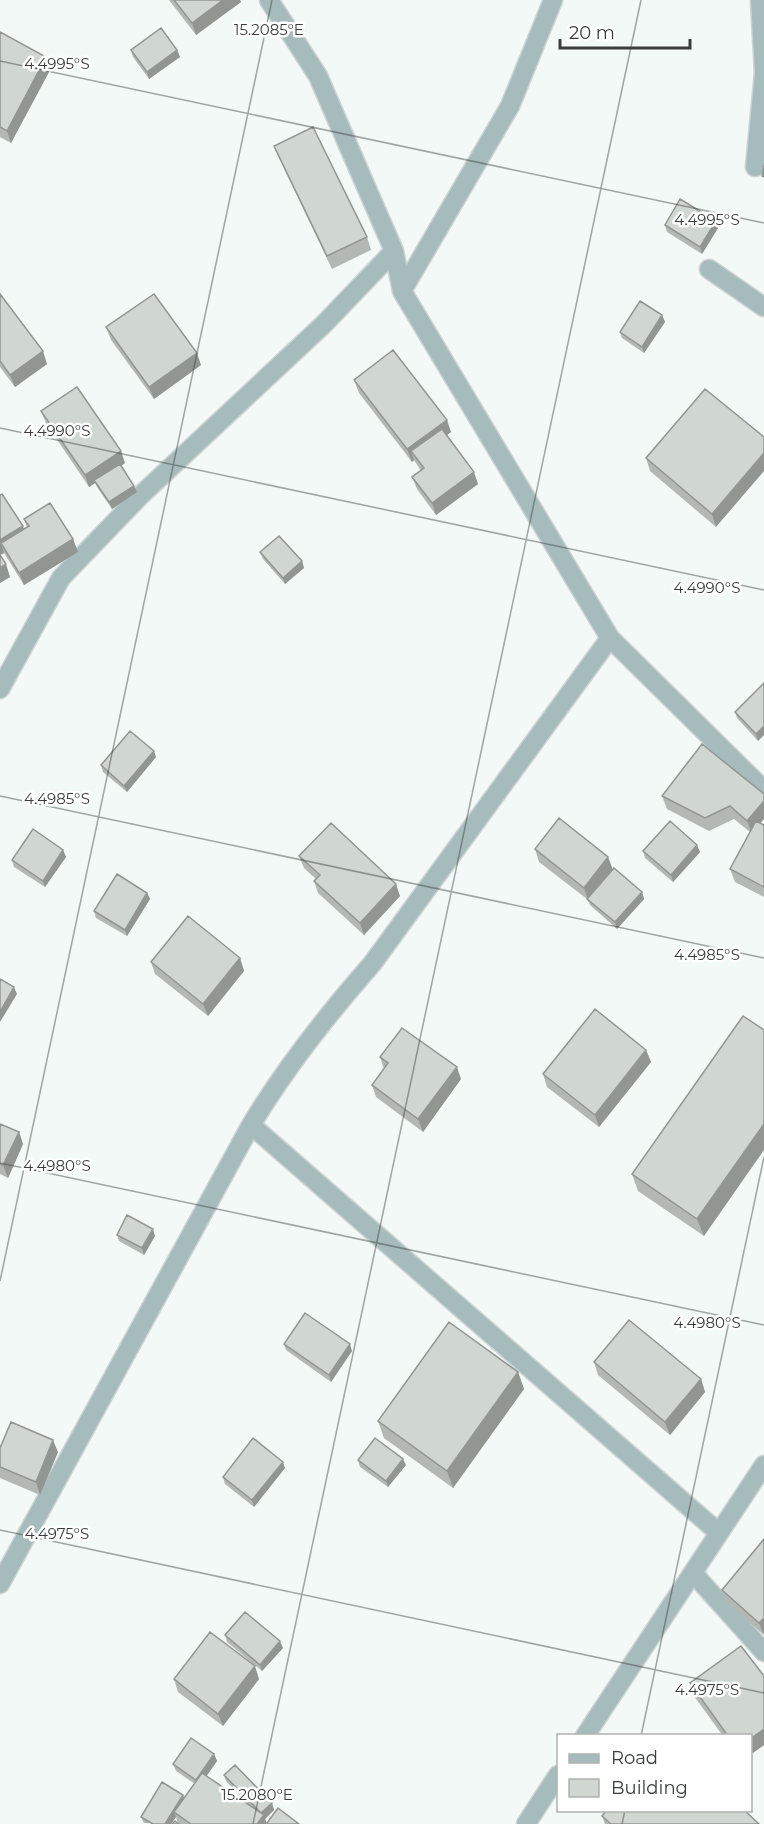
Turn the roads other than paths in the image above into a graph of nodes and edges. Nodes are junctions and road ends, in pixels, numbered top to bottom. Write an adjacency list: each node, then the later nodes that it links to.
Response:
1 (269, 0): 5 (street)
2 (553, 0): 7 (street)
3 (760, 0): 4 (street)
4 (755, 168)
5 (394, 251): 7 (street); 10 (street)
6 (709, 269): 8 (street)
7 (402, 291): 9 (street)
8 (764, 308)
9 (610, 638): 11 (street); 12 (street)
10 (0, 689)
11 (764, 790)
12 (251, 1125): 14 (street); 16 (street)
13 (764, 1465): 14 (street)
14 (719, 1533): 15 (street)
15 (693, 1573): 17 (street); 18 (street)
16 (0, 1584)
17 (764, 1652)
18 (586, 1734)
19 (557, 1777): 20 (street)
20 (526, 1824)

